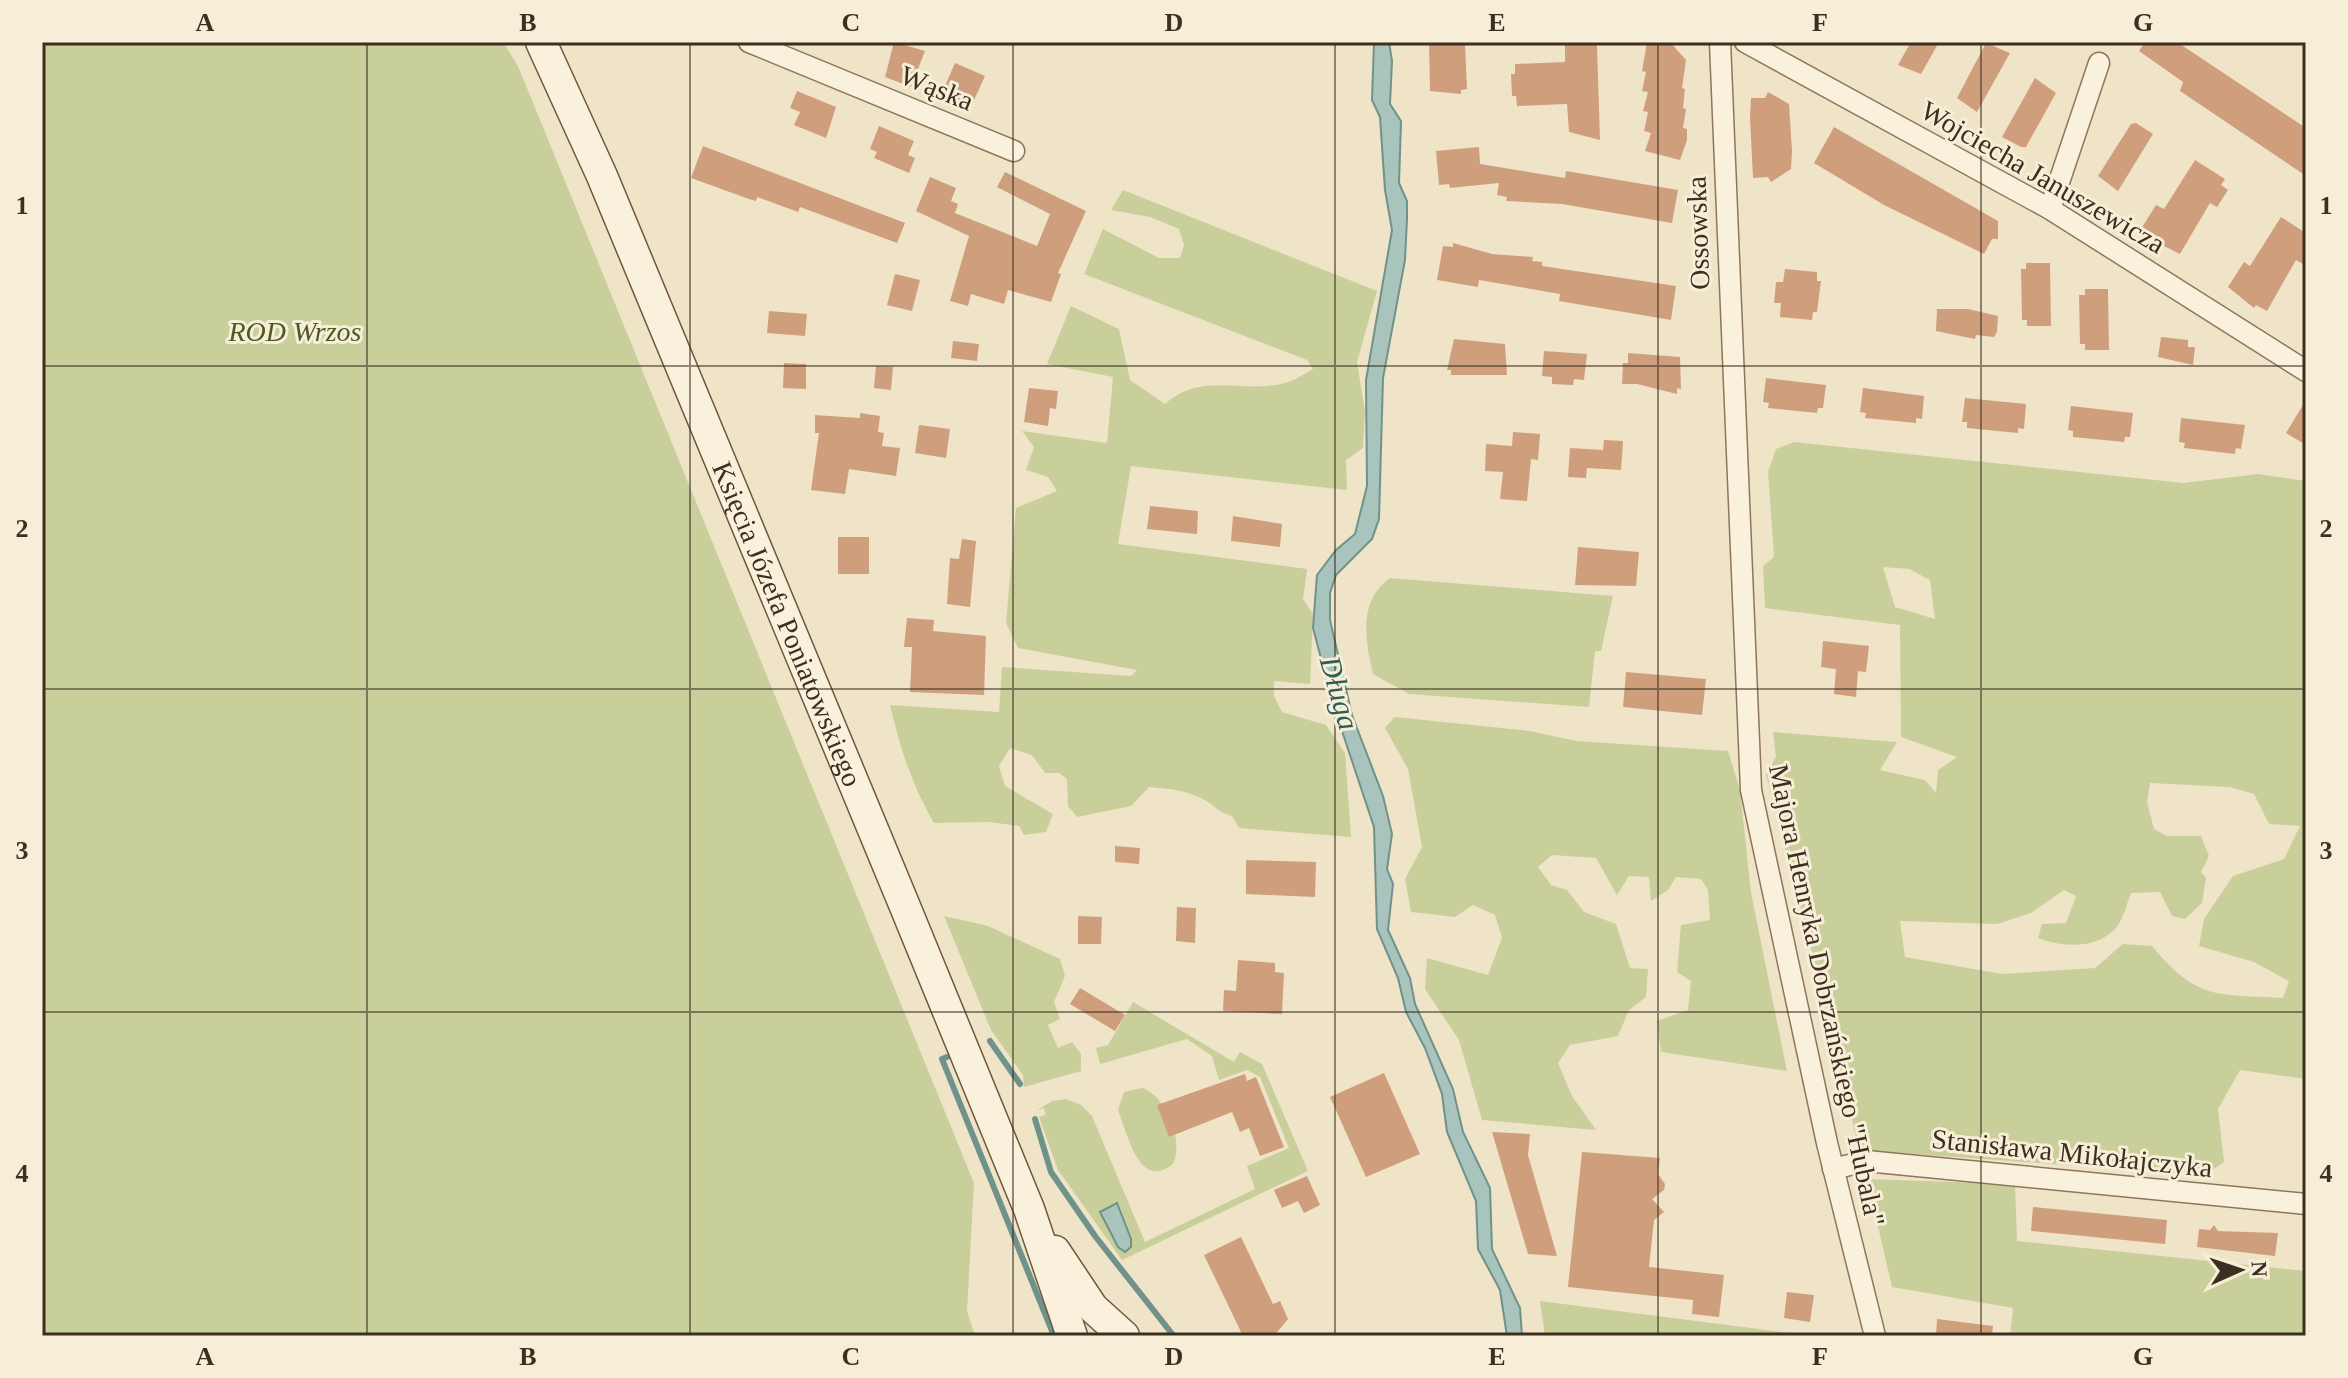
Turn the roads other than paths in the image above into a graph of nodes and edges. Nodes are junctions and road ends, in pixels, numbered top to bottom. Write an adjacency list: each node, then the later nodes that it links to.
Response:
1 (541, 42): 12 (main road, Księcia Józefa Poniatowskiego)
2 (749, 42): 6 (street, Wąska)
3 (1720, 42): 9 (street, Ossowska)
4 (1745, 42): 7 (street, Wojciecha Januszewicza)
5 (2099, 63): 7 (street)
6 (1014, 151)
7 (2050, 209): 8 (street, Wojciecha Januszewicza)
8 (2306, 371)
9 (1734, 422): 10 (street, Majora Henryka Dobrzańskiego "Hubala")
10 (1833, 1169): 11 (street, Stanisława Mikołajczyka); 15 (street, Majora Henryka Dobrzańskiego "Hubala")
11 (2306, 1204)
12 (1029, 1209): 13 (main road, Księcia Józefa Poniatowskiego); 14 (main road, Księcia Józefa Poniatowskiego)
13 (1072, 1336)
14 (1124, 1336)
15 (1875, 1336)

